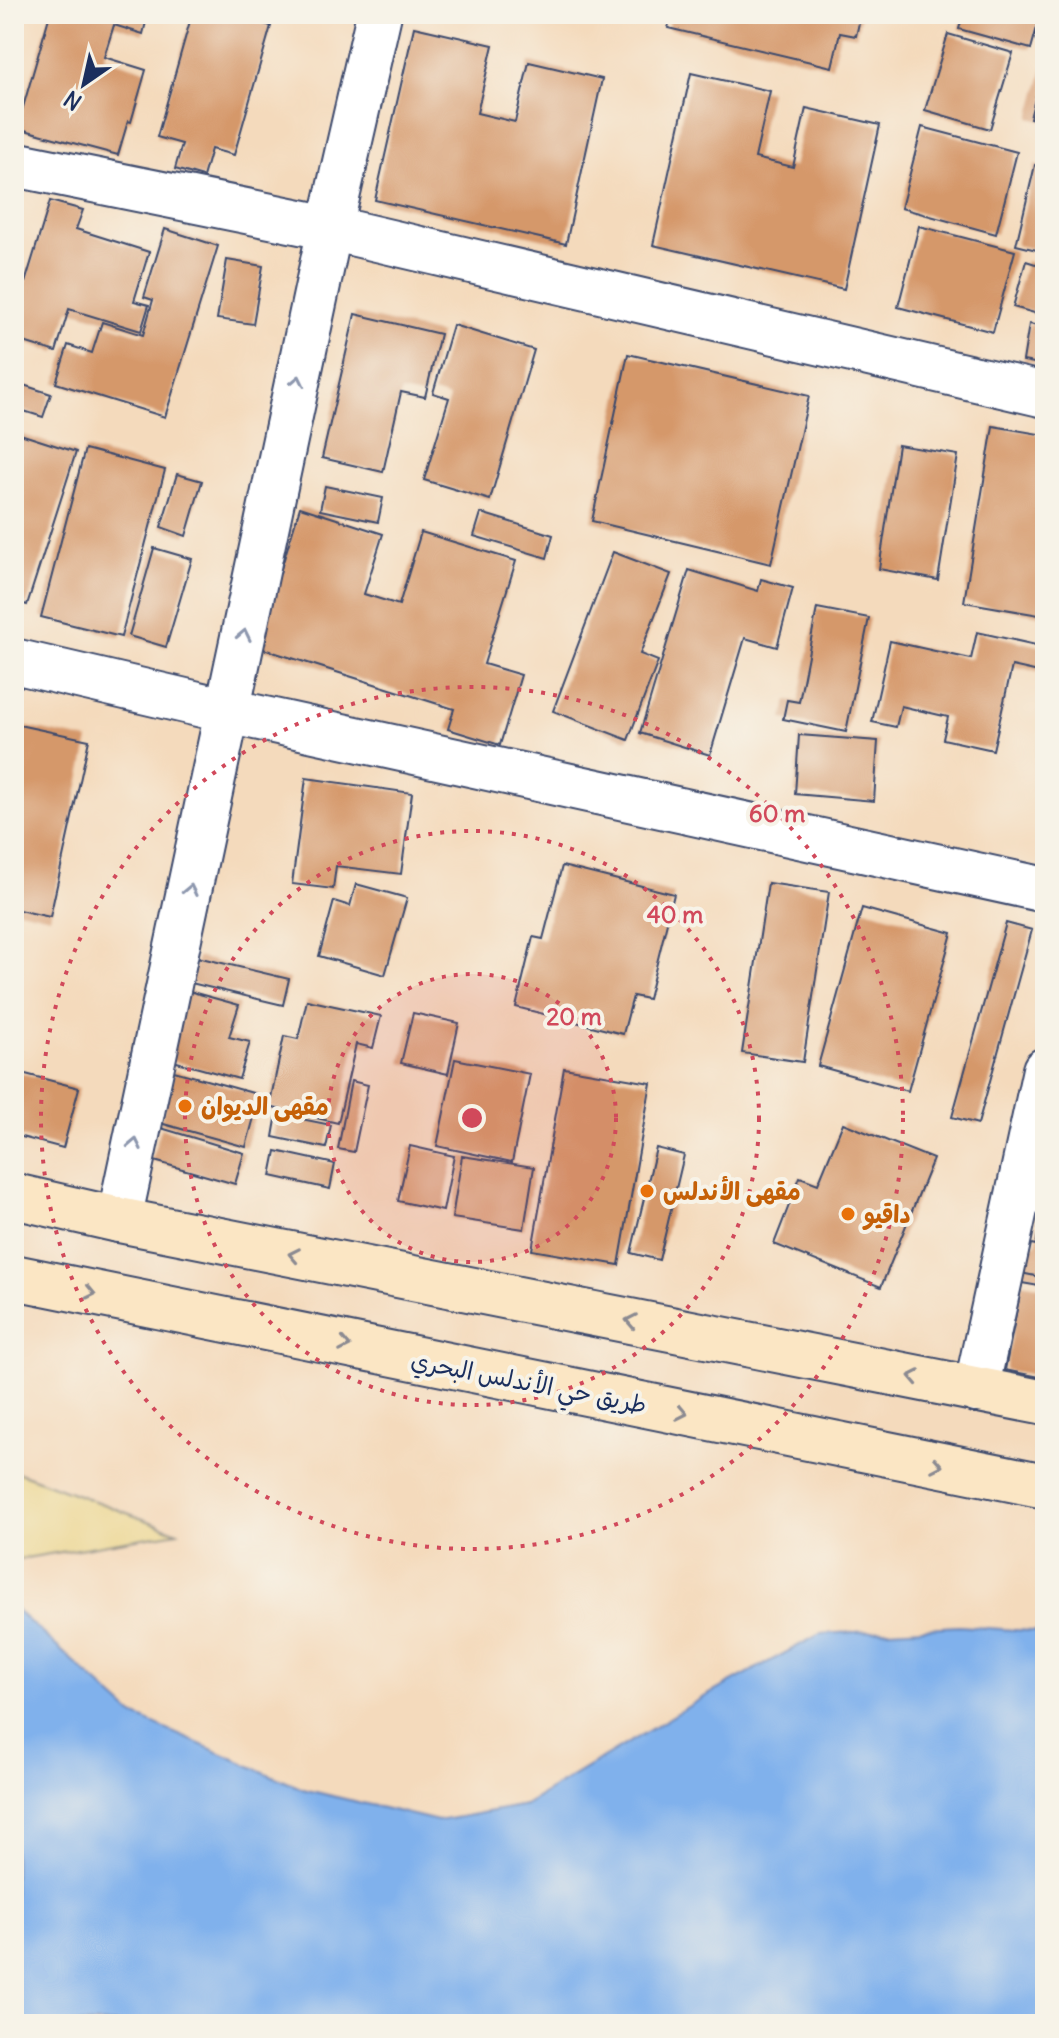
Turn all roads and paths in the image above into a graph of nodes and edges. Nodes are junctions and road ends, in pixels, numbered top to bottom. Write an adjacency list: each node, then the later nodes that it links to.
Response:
1 (379, 14): 3 (street)
2 (14, 164): 3 (street)
3 (330, 228): 4 (street); 6 (street, one-way to 3)
4 (1045, 395)
5 (14, 661): 6 (street)
6 (228, 711): 7 (street); 10 (street, one-way to 6)
7 (1045, 890)
8 (1045, 1070): 12 (street)
9 (14, 1196): 10 (street)
10 (119, 1220): 12 (street, one-way to 10)
11 (14, 1277): 14 (street, طريق حي الأندلس البحري, one-way to 14)
12 (976, 1390): 13 (street)
13 (1045, 1403)
14 (1045, 1486)

